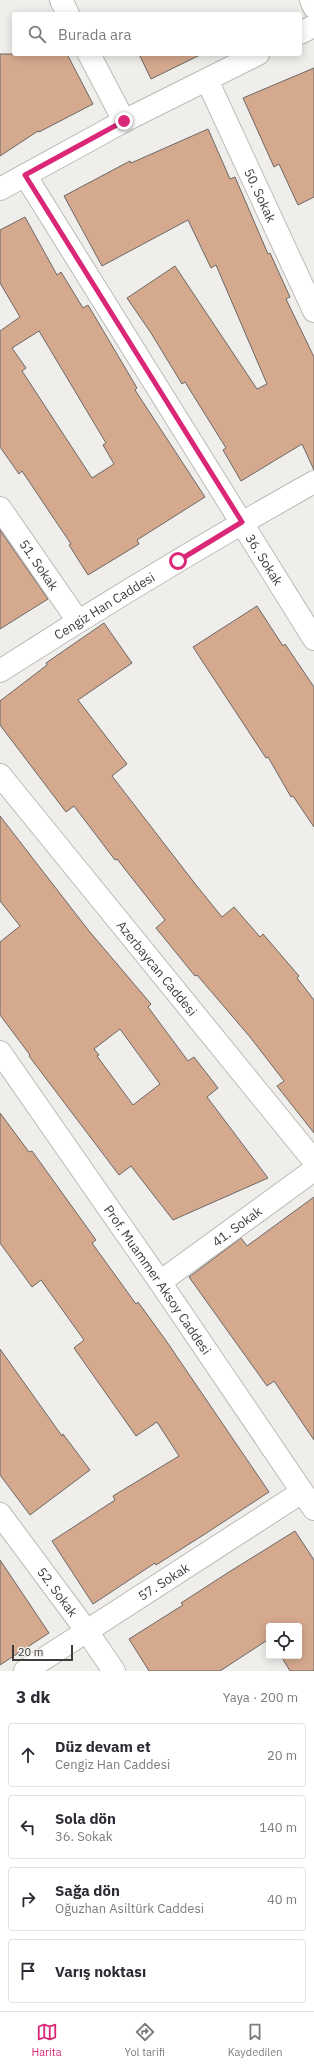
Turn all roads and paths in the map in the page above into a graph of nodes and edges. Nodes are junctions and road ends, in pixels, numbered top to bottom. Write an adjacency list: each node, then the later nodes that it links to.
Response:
1 (61, 0): 4 (street)
2 (311, 0): 3 (street)
3 (314, 7)
4 (67, 12)
5 (314, 26): 6 (street)
6 (302, 32)
7 (90, 56): 10 (street)
8 (254, 56): 9 (street)
9 (207, 80): 10 (street); 13 (street, 50. Sokak)
10 (124, 121): 11 (street)
11 (25, 175): 12 (street); 16 (street, 36. Sokak)
12 (0, 189)
13 (314, 311)
14 (314, 482): 16 (street, Cengiz Han Caddesi)
15 (0, 508): 17 (street, 51. Sokak)
16 (242, 522): 17 (street, Cengiz Han Caddesi); 18 (street, 36. Sokak)
17 (78, 622): 19 (street, Cengiz Han Caddesi)
18 (314, 639)
19 (0, 671)
20 (0, 775): 22 (street, Azerbaycan Caddesi)
21 (0, 1052): 24 (street, Prof. Muammer Aksoy Caddesi)
22 (314, 1161)
23 (314, 1170): 24 (street, 41. Sokak)
24 (160, 1282): 25 (street, Prof. Muammer Aksoy Caddesi)
25 (308, 1500): 27 (street, 57. Sokak)
26 (0, 1514): 27 (street, 52. Sokak)
27 (86, 1630): 28 (street, 57. Sokak); 29 (street, 52. Sokak)
28 (25, 1671)
29 (114, 1671)

